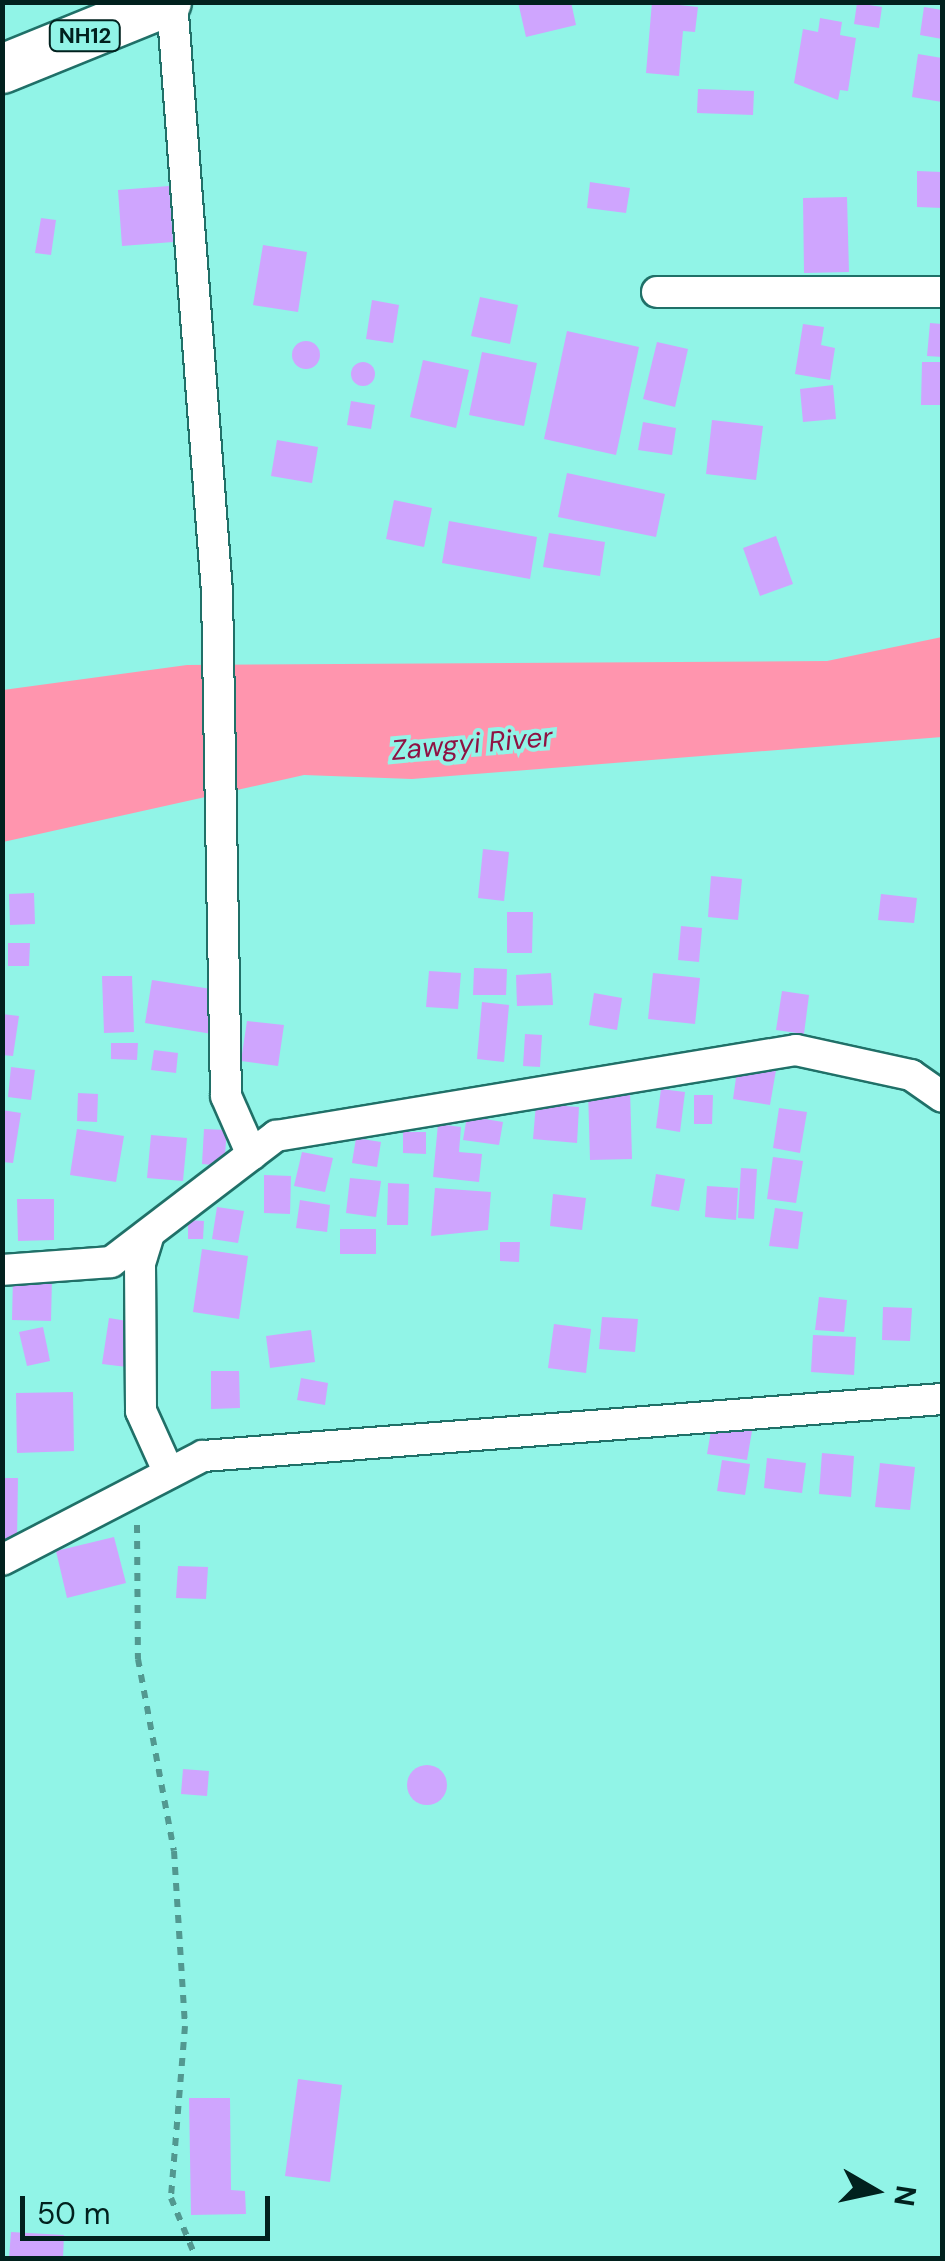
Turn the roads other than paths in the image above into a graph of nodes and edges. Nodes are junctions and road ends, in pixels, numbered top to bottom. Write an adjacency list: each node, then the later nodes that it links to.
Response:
1 (170, 2): 2 (highway, NH12); 6 (street)
2 (2, 69)
3 (657, 292): 4 (street)
4 (942, 292)
5 (942, 1097): 6 (street)
6 (252, 1154): 7 (street)
7 (149, 1234): 8 (street); 10 (street)
8 (2, 1270)
9 (942, 1399): 10 (street)
10 (170, 1473): 11 (street)
11 (2, 1560)

